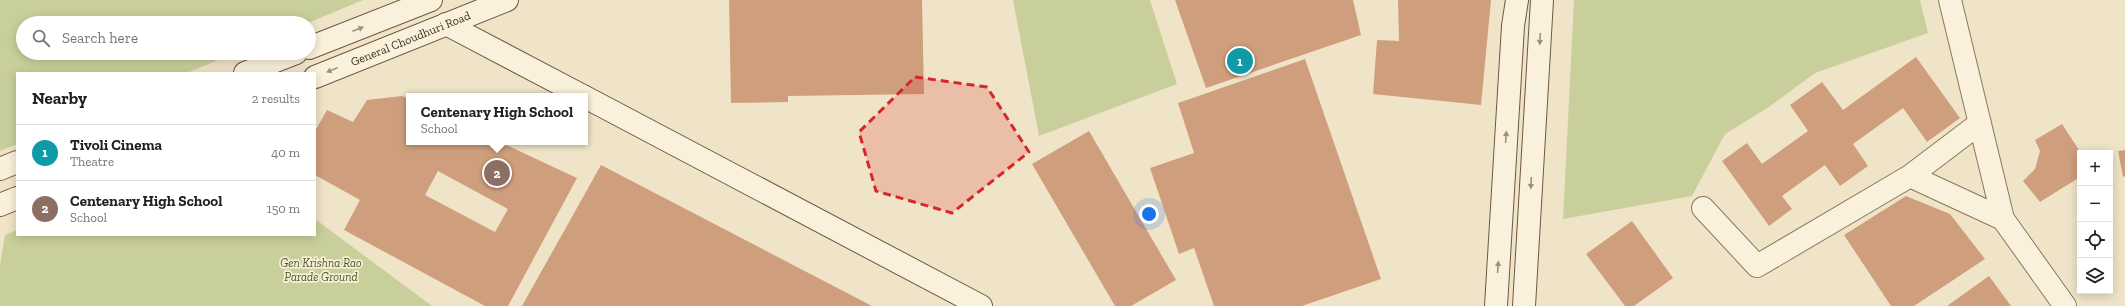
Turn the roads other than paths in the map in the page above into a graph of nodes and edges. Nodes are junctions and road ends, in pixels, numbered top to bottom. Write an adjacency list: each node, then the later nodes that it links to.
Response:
1 (431, 0): 7 (street, one-way to 1)
2 (507, 0): 6 (street, General Choudhuri Road)
3 (1517, 0): 22 (street, one-way to 3)
4 (1542, 0): 23 (street, one-way to 23)
5 (1950, 0): 13 (street)
6 (446, 24): 10 (street, General Choudhuri Road, one-way to 10); 11 (street)
7 (316, 45)
8 (278, 60): 9 (street)
9 (248, 72)
10 (316, 77)
11 (576, 93)
12 (588, 99): 21 (street)
13 (1980, 123): 16 (street); 20 (street)
14 (16, 162): 15 (street)
15 (0, 169)
16 (1910, 176): 19 (street); 20 (street)
17 (16, 198): 18 (street)
18 (0, 205)
19 (1703, 208)
20 (2003, 219): 24 (street)
21 (981, 306)
22 (1496, 306)
23 (1524, 306)
24 (2065, 306)

